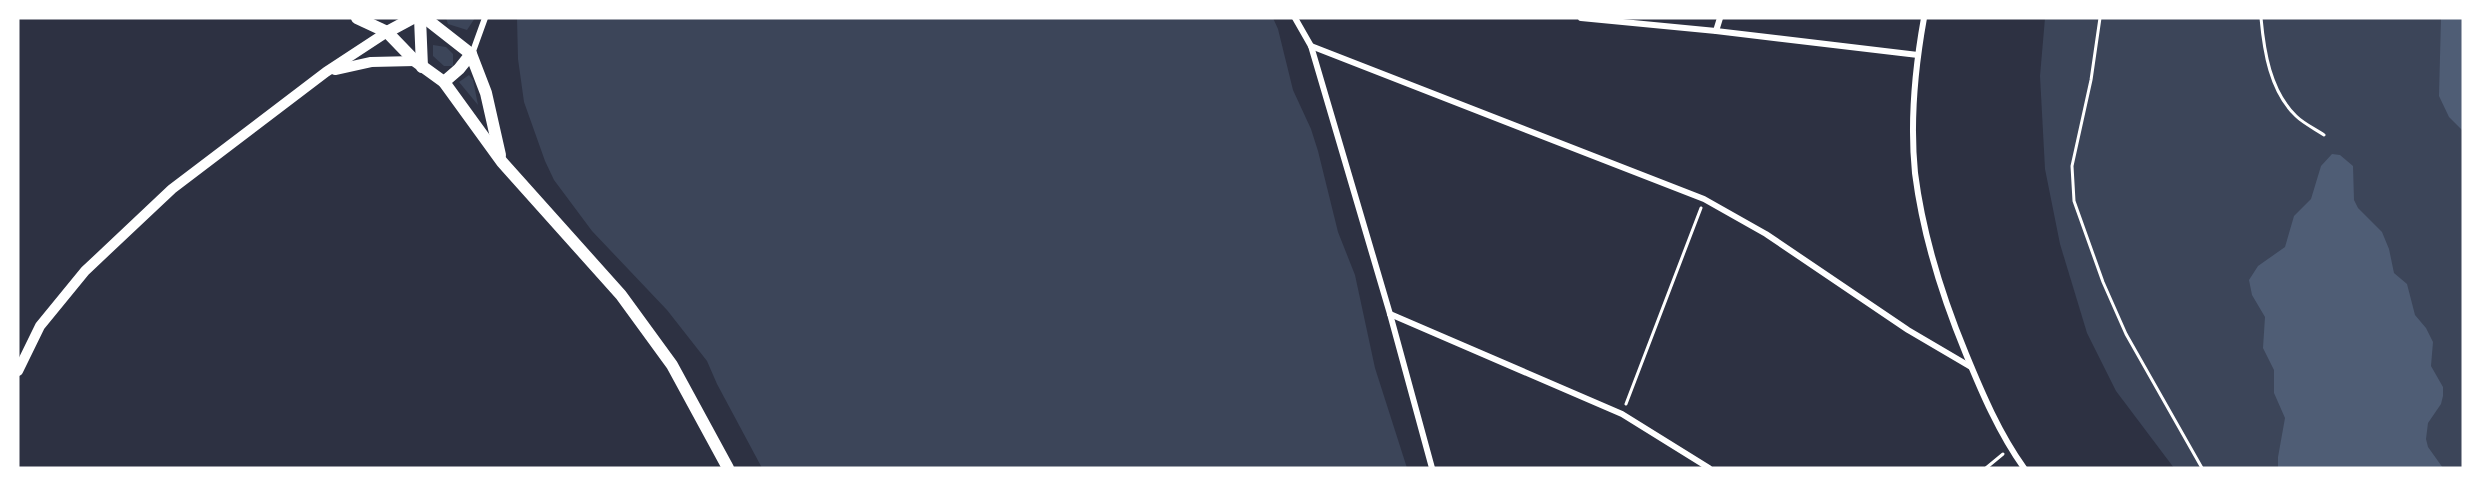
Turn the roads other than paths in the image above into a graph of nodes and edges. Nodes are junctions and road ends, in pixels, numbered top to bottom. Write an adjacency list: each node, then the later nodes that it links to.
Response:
1 (357, 18): 10 (main road)
2 (413, 18): 10 (main road)
3 (422, 18): 12 (main road); 14 (main road)
4 (485, 18): 12 (street)
5 (1295, 18): 11 (street)
6 (1581, 18): 9 (street)
7 (1720, 18): 9 (street)
8 (1924, 18): 13 (street)
9 (1716, 31): 13 (street)
10 (387, 32): 14 (main road); 15 (street)
11 (1311, 46): 18 (street); 19 (street)
12 (471, 54): 16 (main road); 17 (main road)
13 (1918, 55): 19 (street)
14 (419, 64): 15 (street); 16 (main road)
15 (326, 72): 20 (street)
16 (444, 82): 17 (main road)
17 (502, 162): 21 (main road)
18 (1390, 314): 22 (street); 23 (street)
19 (1971, 367): 24 (street)
20 (18, 371)
21 (728, 468)
22 (1432, 468)
23 (1709, 468)
24 (2024, 468)

